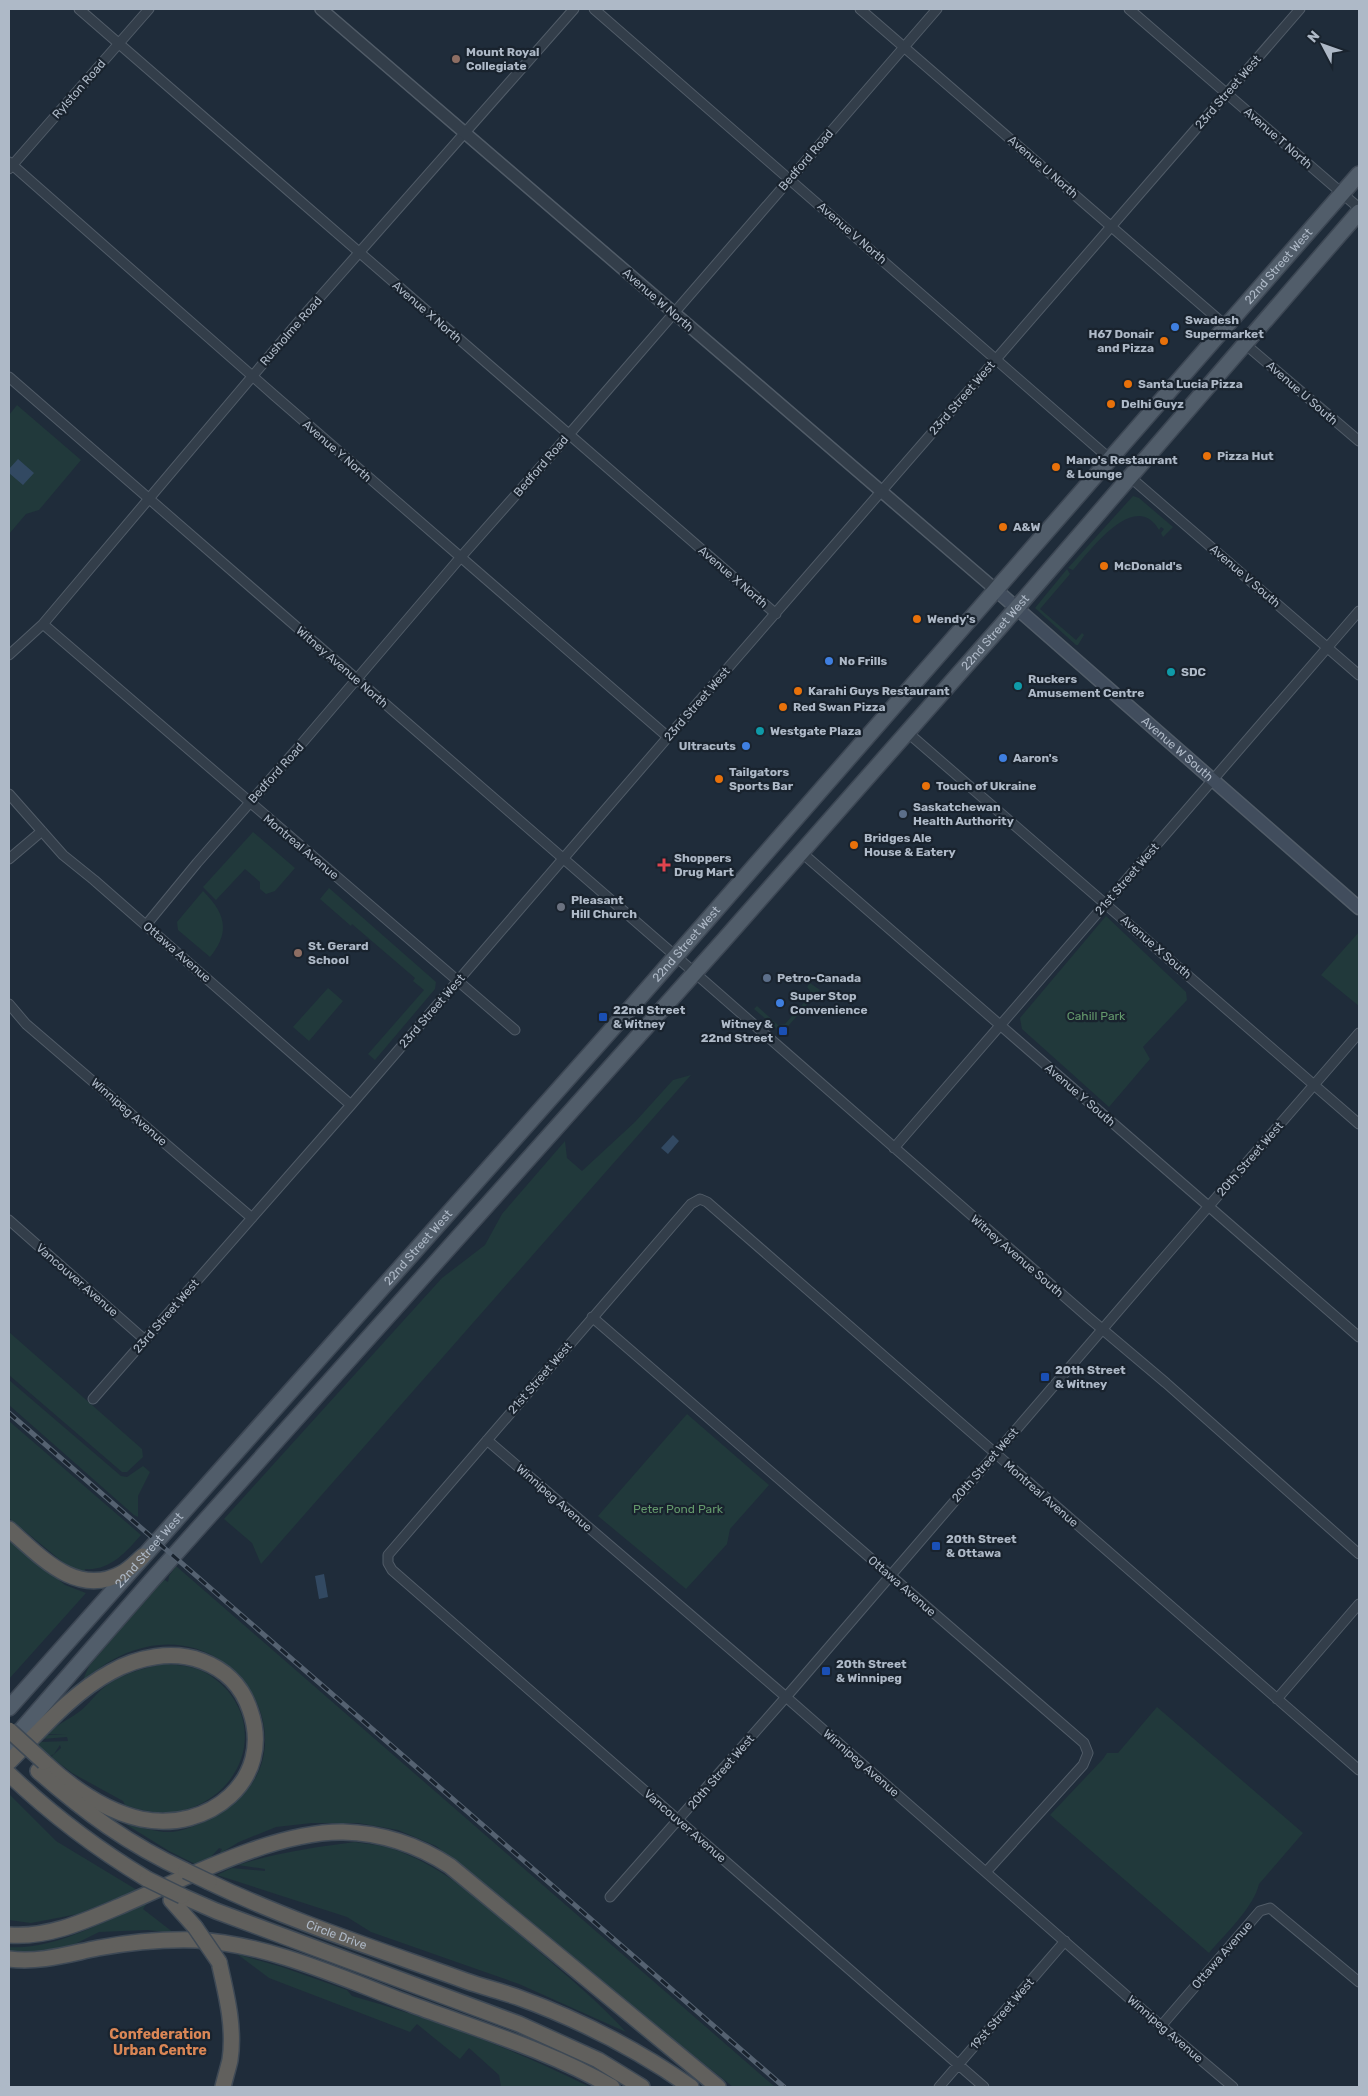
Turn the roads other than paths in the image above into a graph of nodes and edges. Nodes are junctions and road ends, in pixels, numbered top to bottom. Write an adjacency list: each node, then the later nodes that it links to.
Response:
1 (80, 9): 10 (street, Avenue X North)
2 (149, 9): 10 (street, Rylston Road)
3 (321, 9): 13 (street, Avenue W North)
4 (574, 9): 13 (street, Rusholme Road)
5 (594, 9): 16 (street, Avenue V North)
6 (860, 9): 11 (street, Avenue U North)
7 (937, 9): 11 (street, Bedford Road)
8 (1129, 9): 12 (street, Avenue T North)
9 (1300, 9): 12 (street, 23rd Street West)
10 (119, 43): 14 (street, Rylston Road); 21 (street, Avenue X North)
11 (904, 47): 16 (street, Bedford Road); 20 (street, Avenue U North)
12 (1227, 94): 17 (street, Avenue T North); 20 (street, 23rd Street West)
13 (464, 134): 21 (street, Rusholme Road); 22 (street, Avenue W North)
14 (10, 165): 26 (street, Avenue Y North)
15 (1359, 174): 17 (main road, 22nd Street West)
16 (790, 179): 22 (street, Bedford Road); 25 (street, Avenue V North)
17 (1342, 193): 18 (street, Avenue T North); 23 (main road, 22nd Street West)
18 (1359, 208)
19 (1359, 212): 24 (main road, 22nd Street West)
20 (1112, 227): 23 (street, Avenue U North); 25 (street, 23rd Street West)
21 (360, 253): 26 (street, Rusholme Road); 28 (street, Avenue X North)
22 (673, 313): 28 (street, Bedford Road); 32 (street, Avenue W North)
23 (1226, 326): 30 (main road, 22nd Street West)
24 (1245, 344): 29 (street, Avenue U South); 31 (main road, 22nd Street West)
25 (996, 359): 30 (street, Avenue V North); 32 (street, 23rd Street West)
26 (252, 376): 33 (street, Rusholme Road); 34 (street, Avenue Y North)
27 (9, 377): 33 (street, Witney Avenue North)
28 (569, 435): 34 (street, Bedford Road); 38 (street, Avenue X North)
29 (1359, 441)
30 (1110, 459): 35 (main road, 22nd Street West)
31 (1130, 477): 36 (main road, 22nd Street West); 40 (street, Avenue V South)
32 (881, 492): 35 (street, Avenue W North); 38 (street, 23rd Street West)
33 (149, 499): 39 (street, Rusholme Road); 43 (street, Witney Avenue North)
34 (460, 558): 43 (street, Bedford Road); 45 (street, Avenue Y North)
35 (996, 590): 36 (main road, Avenue W South); 56 (main road, 22nd Street West)
36 (1016, 608): 44 (main road, 22nd Street West); 46 (main road, Avenue W South)
37 (1359, 611): 40 (street, 21st Street West)
38 (776, 614): 45 (street, 23rd Street West)
39 (43, 624): 41 (street, Rusholme Road); 48 (street, Montreal Avenue)
40 (1328, 648): 42 (street, Avenue V South); 46 (street, 21st Street West)
41 (9, 655)
42 (1359, 675)
43 (356, 680): 48 (street, Bedford Road); 52 (street, Witney Avenue North)
44 (907, 732): 50 (main road, 22nd Street West); 53 (street, Avenue X South)
45 (668, 737): 52 (street, 23rd Street West)
46 (1213, 780): 53 (street, 21st Street West); 54 (main road, Avenue W South)
47 (9, 794): 49 (street, Ottawa Avenue)
48 (249, 803): 55 (street, Bedford Road); 58 (street, Montreal Avenue)
49 (42, 831): 51 (street); 55 (street, Ottawa Avenue)
50 (801, 852): 57 (main road, 22nd Street West); 60 (street, Avenue Y South)
51 (9, 859)
52 (563, 859): 56 (street, Witney Avenue North); 58 (street, 23rd Street West)
53 (1106, 903): 60 (street, 21st Street West); 63 (street, Avenue X South)
54 (1359, 908)
55 (146, 925): 64 (street, Ottawa Avenue)
56 (676, 956): 57 (street, Witney Avenue South); 80 (main road, 22nd Street West)
57 (695, 973): 66 (street, Witney Avenue South); 87 (main road, 22nd Street West)
58 (458, 981): 61 (street, Montreal Avenue); 64 (street, 23rd Street West)
59 (9, 1004): 69 (street, Winnipeg Avenue)
60 (999, 1026): 66 (street, 21st Street West); 68 (street, Avenue Y South)
61 (515, 1030)
62 (1359, 1033): 63 (street, 20th Street West)
63 (1315, 1084): 65 (street, Avenue X South); 68 (street, 20th Street West)
64 (351, 1105): 69 (street, 23rd Street West)
65 (1359, 1124)
66 (894, 1148): 72 (street, Witney Avenue South)
67 (700, 1199): 71 (street, 21st Street West); 77 (street, Montreal Avenue)
68 (1208, 1206): 72 (street, 20th Street West); 73 (street, Avenue Y South)
69 (252, 1218): 74 (street, 23rd Street West)
70 (9, 1220): 74 (street, Vancouver Avenue)
71 (592, 1317): 76 (street, 21st Street West); 82 (street, Ottawa Avenue)
72 (1102, 1330): 77 (street, 20th Street West); 79 (street, Witney Avenue South)
73 (1359, 1337)
74 (145, 1340): 75 (street, 23rd Street West)
75 (93, 1399)
76 (487, 1440): 81 (street, 21st Street West); 84 (street, Winnipeg Avenue)
77 (995, 1454): 82 (street, 20th Street West); 85 (street, Montreal Avenue)
78 (9, 1530): 80 (highway)
79 (1359, 1554)
80 (143, 1556): 86 (main road, 22nd Street West)
81 (388, 1563): 94 (street, Vancouver Avenue)
82 (890, 1576): 84 (street, 20th Street West); 95 (street, Ottawa Avenue)
83 (1359, 1604): 85 (street)
84 (786, 1697): 94 (street, 20th Street West); 95 (street, Winnipeg Avenue)
85 (1277, 1699): 92 (street, Montreal Avenue)
86 (9, 1708)
87 (15, 1729): 89 (main road, 22nd Street West); 91 (highway, bridge)
88 (9, 1738): 91 (highway, Circle Drive)
89 (9, 1744)
90 (9, 1762): 91 (highway)
91 (41, 1767): 107 (highway, Circle Drive, bridge)
92 (1359, 1770)
93 (12, 1776): 97 (highway, Circle Drive, bridge)
94 (678, 1820): 96 (street, 20th Street West); 103 (street, Vancouver Avenue)
95 (986, 1872): 99 (street, Winnipeg Avenue)
96 (610, 1896)
97 (176, 1898): 104 (highway, bridge); 106 (highway, Circle Drive)
98 (9, 1935): 108 (highway)
99 (1065, 1941): 102 (street, Winnipeg Avenue); 103 (street, 19st Street West)
100 (9, 1959): 105 (highway)
101 (1359, 1982): 102 (street, Ottawa Avenue)
102 (1161, 2026): 111 (street, Winnipeg Avenue)
103 (958, 2064): 109 (street, 19st Street West); 110 (street, Vancouver Avenue)
104 (223, 2087)
105 (612, 2087)
106 (642, 2087)
107 (691, 2087)
108 (718, 2087)
109 (939, 2087)
110 (984, 2087)
111 (1233, 2087)

